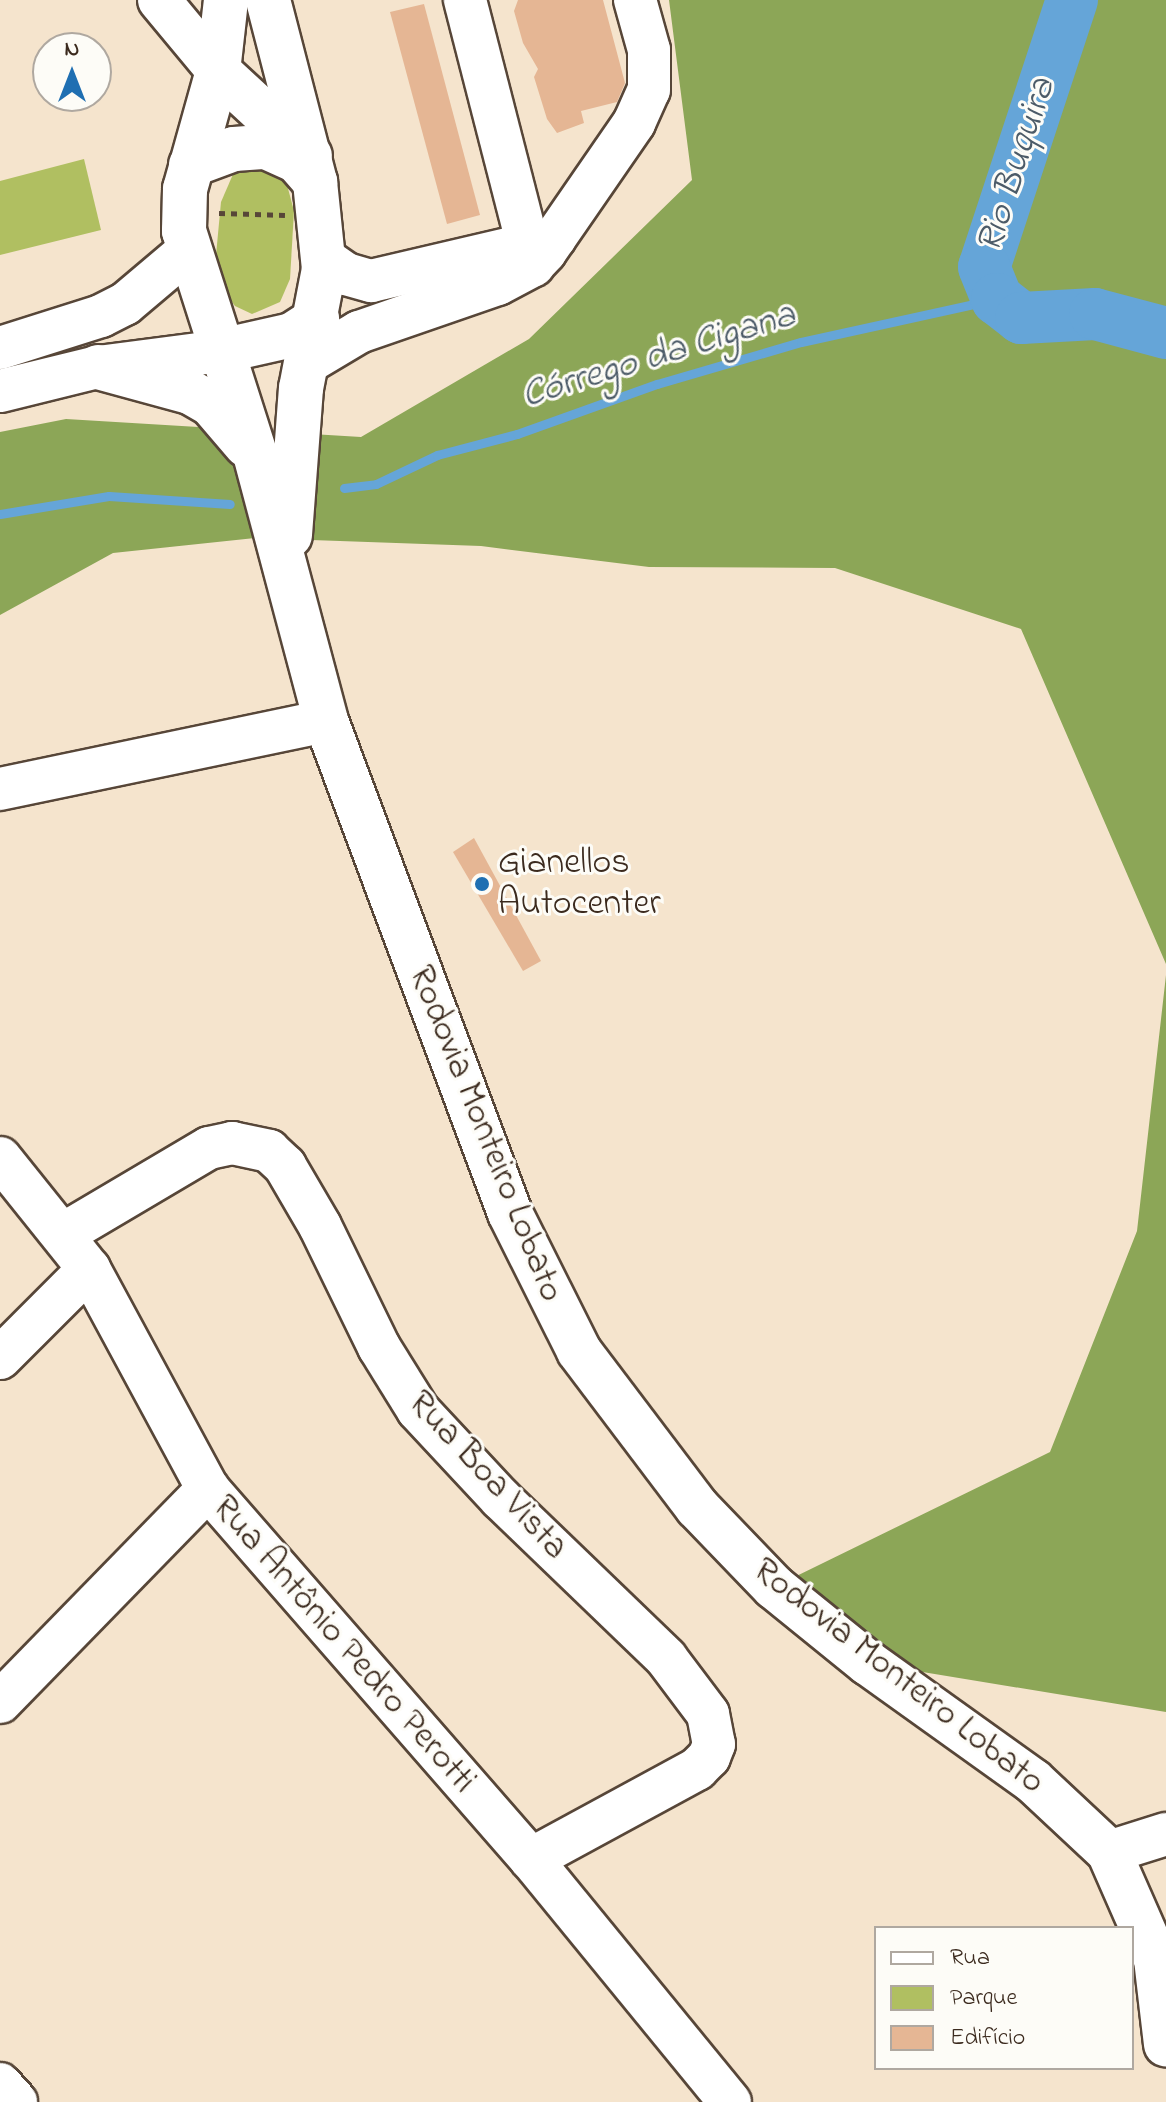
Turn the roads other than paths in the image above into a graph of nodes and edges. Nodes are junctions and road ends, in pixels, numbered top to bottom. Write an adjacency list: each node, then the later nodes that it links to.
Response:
1 (159, 0): 6 (street)
2 (226, 0): 6 (main road, Rodovia Monteiro Lobato)
3 (268, 0): 8 (main road, Rodovia Monteiro Lobato)
4 (465, 0): 10 (street)
5 (635, 0): 10 (street)
6 (218, 71): 7 (main road, Rodovia Monteiro Lobato); 8 (main road)
7 (191, 165): 8 (main road); 9 (main road, Rodovia Monteiro Lobato)
8 (317, 203): 10 (street); 11 (main road, Rodovia Monteiro Lobato)
9 (186, 230): 12 (street); 13 (main road, Rodovia Monteiro Lobato)
10 (539, 248): 14 (street)
11 (317, 319): 13 (main road); 14 (main road, Rodovia Monteiro Lobato)
12 (0, 348)
13 (221, 351): 15 (street); 17 (main road, Rodovia Monteiro Lobato)
14 (307, 363): 18 (main road, Rodovia Monteiro Lobato)
15 (98, 367): 16 (street); 17 (main road)
16 (0, 391)
17 (255, 454): 18 (main road, Rodovia Monteiro Lobato)
18 (288, 570): 19 (main road, Rodovia Monteiro Lobato)
19 (326, 721): 20 (street); 28 (main road, Rodovia Monteiro Lobato)
20 (0, 789)
21 (0, 1158): 22 (street, Rua Antônio Pedro Perotti)
22 (65, 1233): 23 (street, Rua Antônio Pedro Perotti); 29 (street, Rua Boa Vista)
23 (89, 1269): 24 (street); 25 (street, Rua Antônio Pedro Perotti)
24 (0, 1358)
25 (208, 1489): 26 (street); 29 (street, Rua Antônio Pedro Perotti)
26 (0, 1702)
27 (1166, 1834): 28 (street)
28 (1109, 1852): 30 (main road, Rodovia Monteiro Lobato)
29 (531, 1859): 33 (street, Rua Antônio Pedro Perotti)
30 (1166, 2044)
31 (0, 2084): 32 (street)
32 (16, 2102)
33 (730, 2102)

